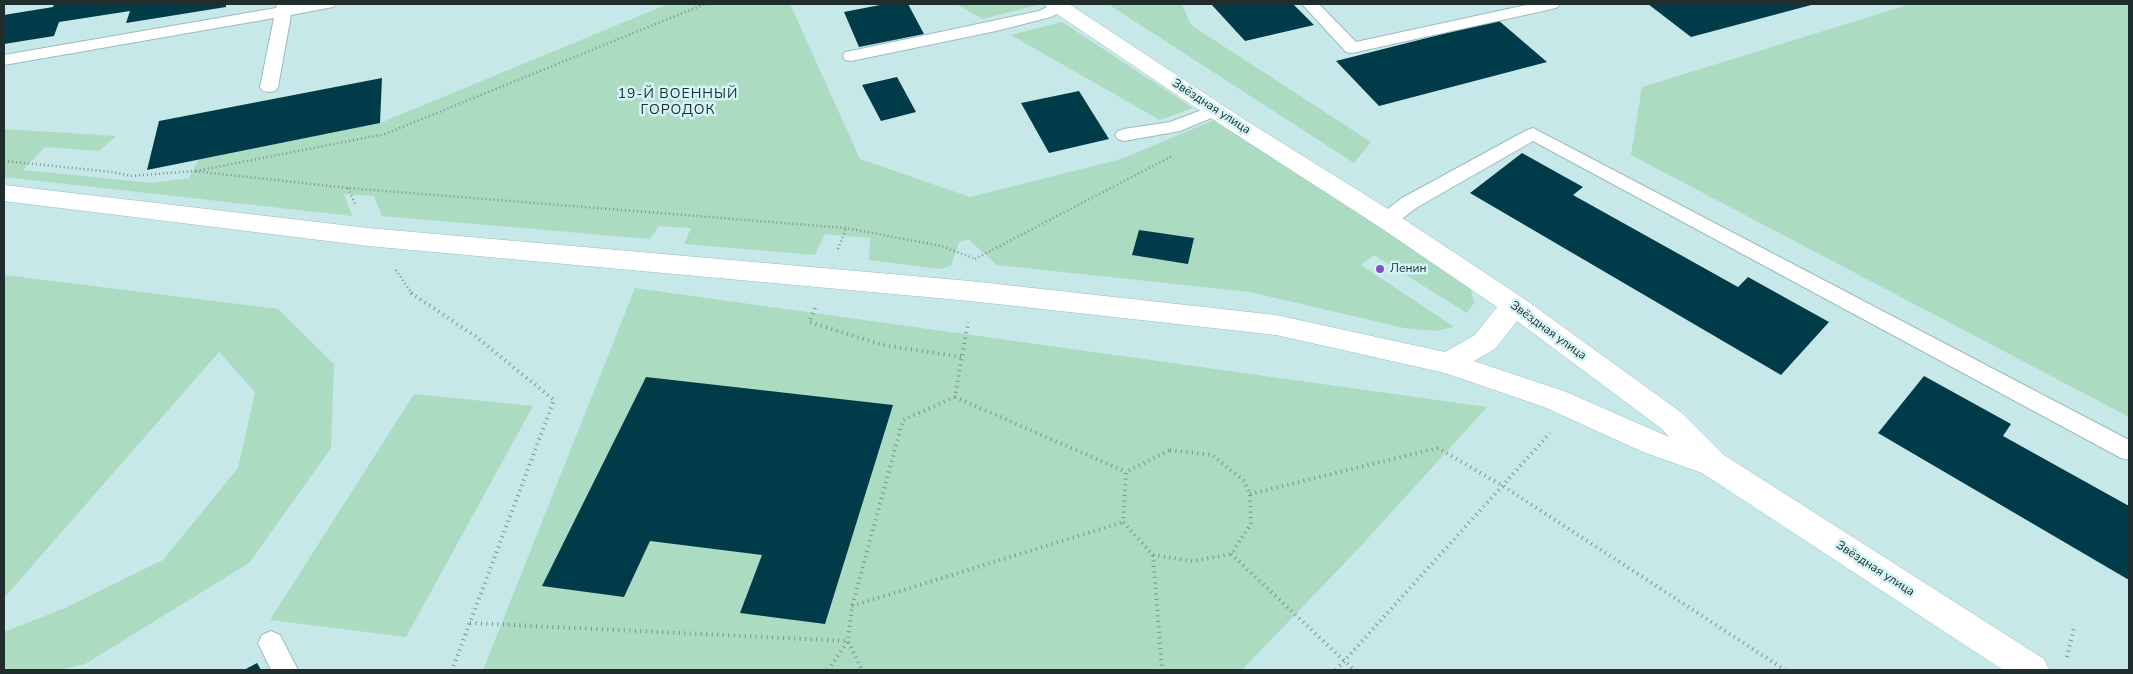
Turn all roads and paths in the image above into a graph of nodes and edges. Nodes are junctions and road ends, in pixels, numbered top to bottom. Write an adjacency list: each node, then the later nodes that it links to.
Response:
1 (327, 4): 6 (lane)
2 (705, 4): 13 (path)
3 (1310, 4): 4 (lane)
4 (1552, 4)
5 (1057, 5): 7 (lane); 10 (street, Звёздная улица)
6 (284, 8): 8 (lane); 9 (lane)
7 (850, 56)
8 (4, 60)
9 (269, 87)
10 (1215, 110): 11 (lane); 16 (street, Звёздная улица)
11 (1124, 135)
12 (1174, 155): 19 (path)
13 (193, 171)
14 (348, 188): 18 (path)
15 (4, 193): 18 (street)
16 (1387, 220): 21 (street, Звёздная улица); 26 (lane)
17 (846, 228): 20 (path)
18 (368, 237): 20 (street); 35 (path)
19 (975, 259)
20 (827, 278): 22 (path); 23 (street)
21 (1514, 305): 23 (street); 27 (street, Звёздная улица)
22 (962, 358)
23 (1448, 363): 27 (street)
24 (955, 397): 28 (path)
25 (1551, 432): 29 (path)
26 (2129, 451)
27 (1713, 464): 47 (street, Звёздная улица)
28 (1126, 472): 30 (path); 31 (path)
29 (1503, 486): 30 (path); 38 (path); 46 (path)
30 (1250, 494): 32 (path)
31 (1124, 522): 33 (path); 34 (path)
32 (1230, 554): 33 (path); 38 (path)
33 (1153, 555): 43 (path)
34 (852, 606)
35 (470, 623): 41 (path); 42 (path)
36 (2074, 627): 39 (path)
37 (271, 642): 40 (lane)
38 (1344, 662): 44 (path); 45 (path)
39 (2066, 662)
40 (286, 670)
41 (452, 670)
42 (862, 670)
43 (1162, 670)
44 (1336, 670)
45 (1354, 670)
46 (1785, 670)
47 (2032, 670)

